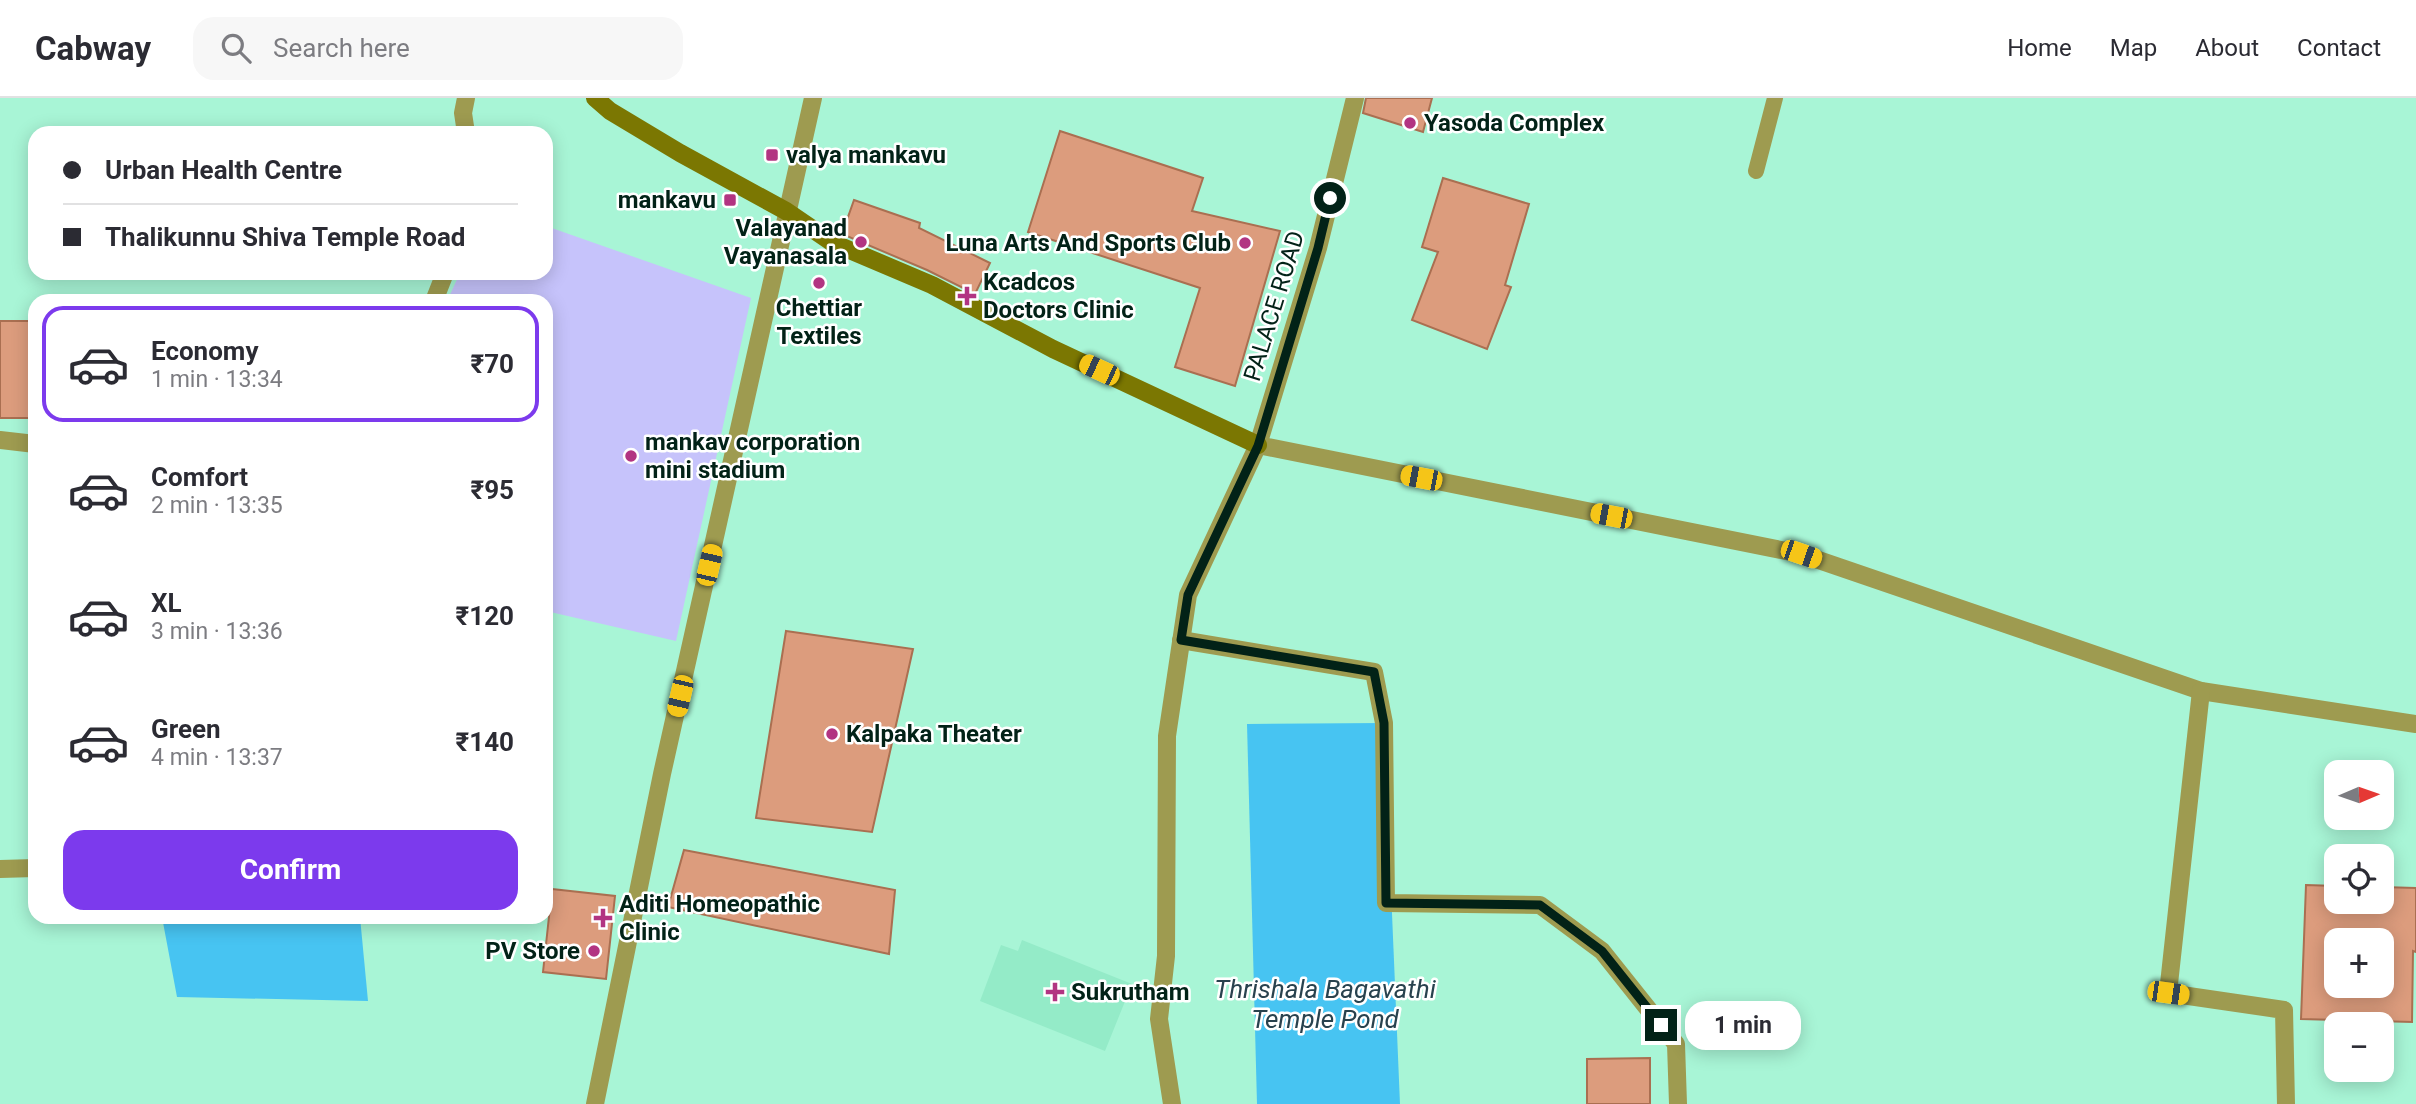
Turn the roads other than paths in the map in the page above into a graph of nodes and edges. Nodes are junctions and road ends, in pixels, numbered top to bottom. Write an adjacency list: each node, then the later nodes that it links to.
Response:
1 (466, 98): 6 (street)
2 (595, 98): 8 (street)
3 (813, 98): 8 (street)
4 (1355, 98): 11 (street, PALACE ROAD)
5 (1775, 98): 7 (lane)
6 (465, 126)
7 (1756, 171)
8 (786, 211): 11 (street); 17 (street)
9 (0, 440): 10 (street)
10 (28, 443)
11 (1258, 446): 12 (street, PALACE ROAD); 13 (street)
12 (1181, 640): 18 (street, PALACE ROAD); 19 (street)
13 (2201, 691): 14 (street); 20 (street)
14 (2416, 723)
15 (0, 869): 16 (street)
16 (28, 869)
17 (595, 1104)
18 (1172, 1104)
19 (1678, 1104)
20 (2286, 1104)

